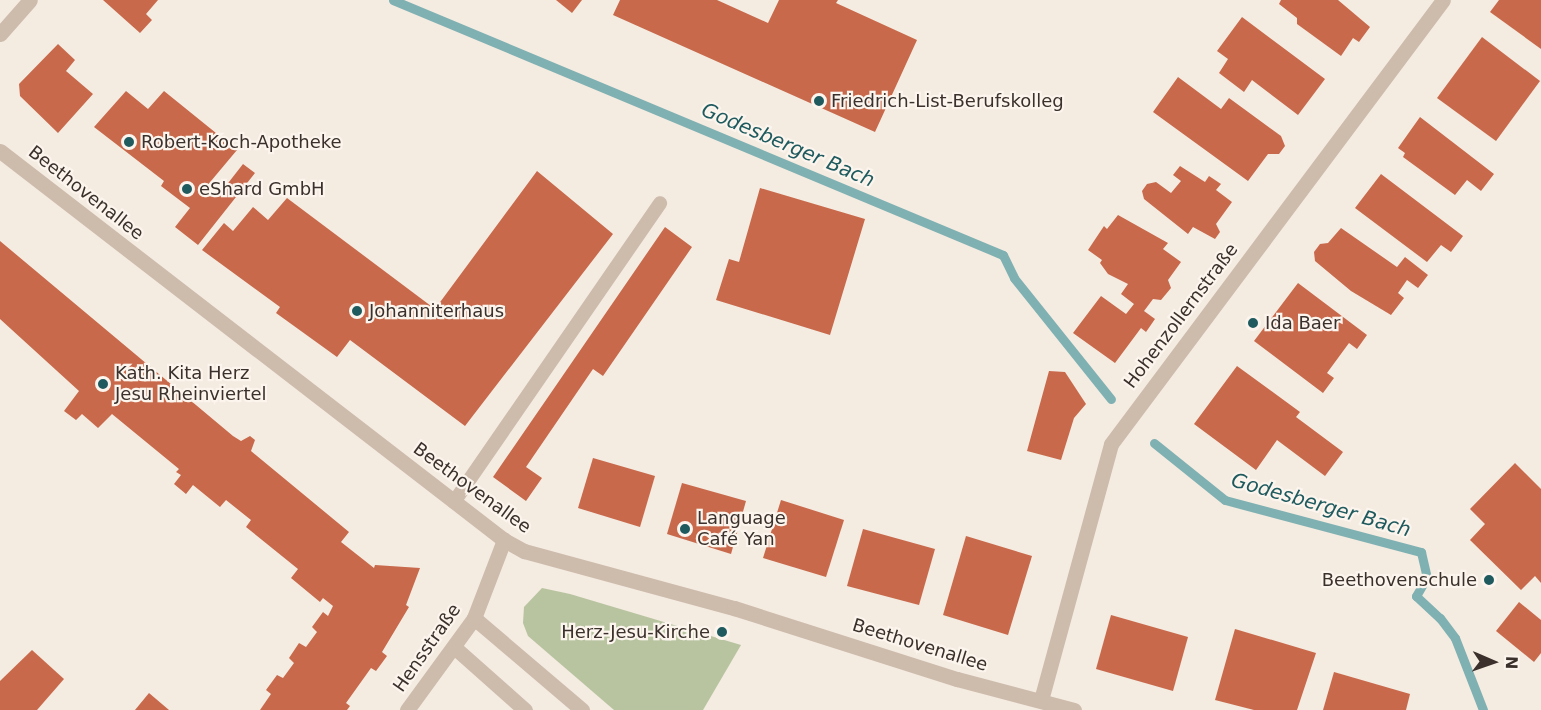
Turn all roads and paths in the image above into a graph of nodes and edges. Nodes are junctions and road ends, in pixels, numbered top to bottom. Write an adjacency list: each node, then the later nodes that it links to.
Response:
1 (30, 0): 3 (street)
2 (1443, 0): 10 (street, Hohenzollernstraße)
3 (0, 34)
4 (0, 151): 6 (street, Beethovenallee)
5 (660, 203): 6 (lane)
6 (454, 502): 7 (street, Beethovenallee)
7 (504, 540): 8 (street, Hensstraße); 10 (street, Beethovenallee)
8 (474, 618): 9 (street, Hensstraße); 13 (street)
9 (454, 646): 11 (street, Hensstraße); 12 (street)
10 (1041, 700): 14 (street, Beethovenallee)
11 (407, 710)
12 (525, 710)
13 (582, 710)
14 (1074, 710)

